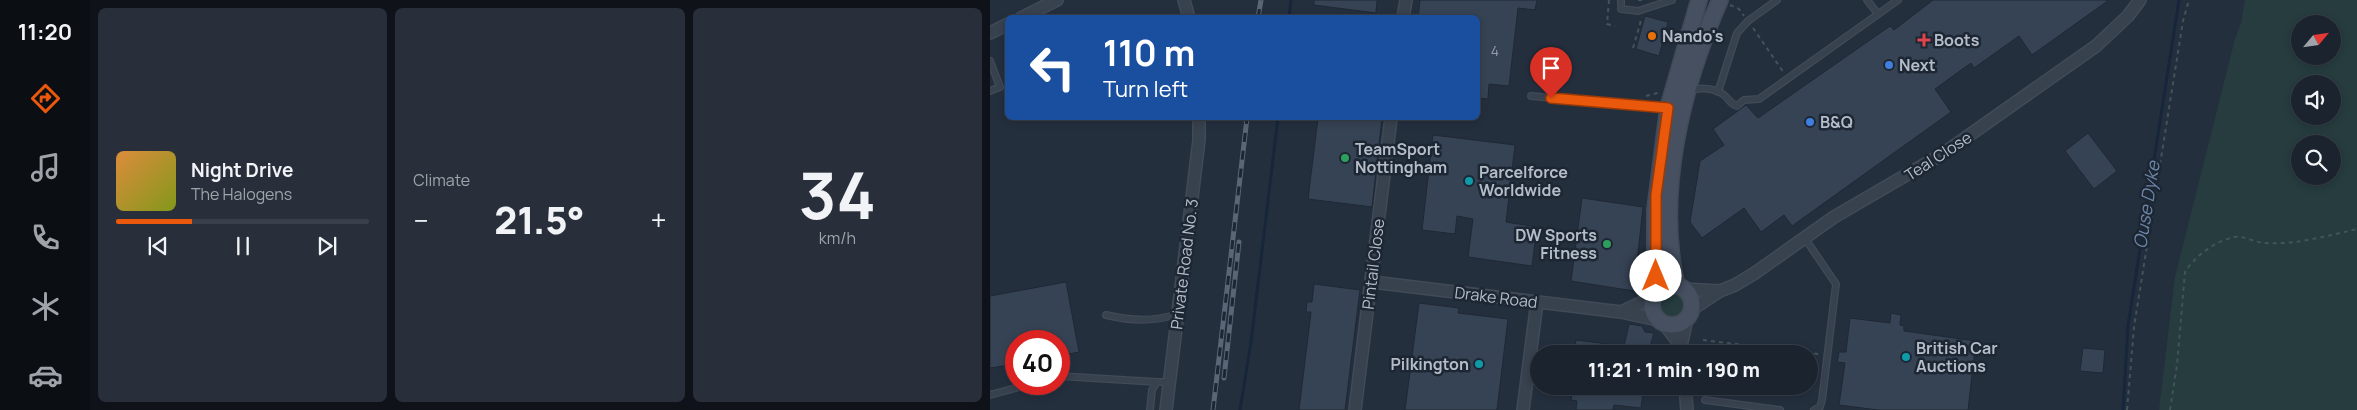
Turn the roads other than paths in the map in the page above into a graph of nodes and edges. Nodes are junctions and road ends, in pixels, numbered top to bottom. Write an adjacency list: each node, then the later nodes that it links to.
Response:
1 (1057, 0): 13 (street)
2 (1184, 0): 14 (street)
3 (1406, 0): 15 (street)
4 (1672, 0): 11 (lane)
5 (1699, 0): 23 (street)
6 (1777, 0): 20 (lane)
7 (1867, 0): 12 (lane)
8 (1898, 0): 12 (lane)
9 (2140, 0): 26 (street, Teal Close)
10 (1724, 2): 21 (street)
11 (1621, 4)
12 (1878, 14): 20 (lane)
13 (1027, 15)
14 (1188, 15)
15 (1404, 15)
16 (1005, 26): 17 (street)
17 (990, 33)
18 (990, 61): 19 (lane)
19 (990, 91)
20 (1718, 92): 21 (lane)
21 (1688, 93): 28 (street)
22 (1532, 96): 23 (lane)
23 (1668, 108): 30 (street)
24 (1199, 120): 33 (street, Private Road No. 3)
25 (1391, 120): 27 (street, Pintail Close)
26 (1804, 237): 29 (street, Teal Close); 52 (lane)
27 (1372, 282): 31 (street, Drake Road); 48 (street, Pintail Close)
28 (1680, 287): 29 (street, Teal Close); 30 (street); 34 (street)
29 (1720, 290): 34 (street, Teal Close)
30 (1654, 295): 32 (street); 36 (street)
31 (1537, 302): 32 (street, Drake Road); 49 (street)
32 (1621, 312): 36 (street, Drake Road)
33 (1178, 314): 35 (lane); 41 (street, Private Road No. 3)
34 (1689, 314): 36 (street); 38 (street)
35 (1106, 315)
36 (1661, 322): 37 (street)
37 (1678, 345)
38 (1683, 345)
39 (1070, 377): 40 (lane)
40 (1157, 382): 41 (lane); 46 (lane)
41 (1170, 382): 47 (street, Private Road No. 3)
42 (1005, 391): 43 (lane)
43 (990, 395)
44 (1686, 395): 50 (street)
45 (1705, 400): 51 (lane)
46 (1150, 410)
47 (1166, 410)
48 (1355, 410)
49 (1523, 410)
50 (1687, 410)
51 (1780, 410)
52 (1814, 410)

